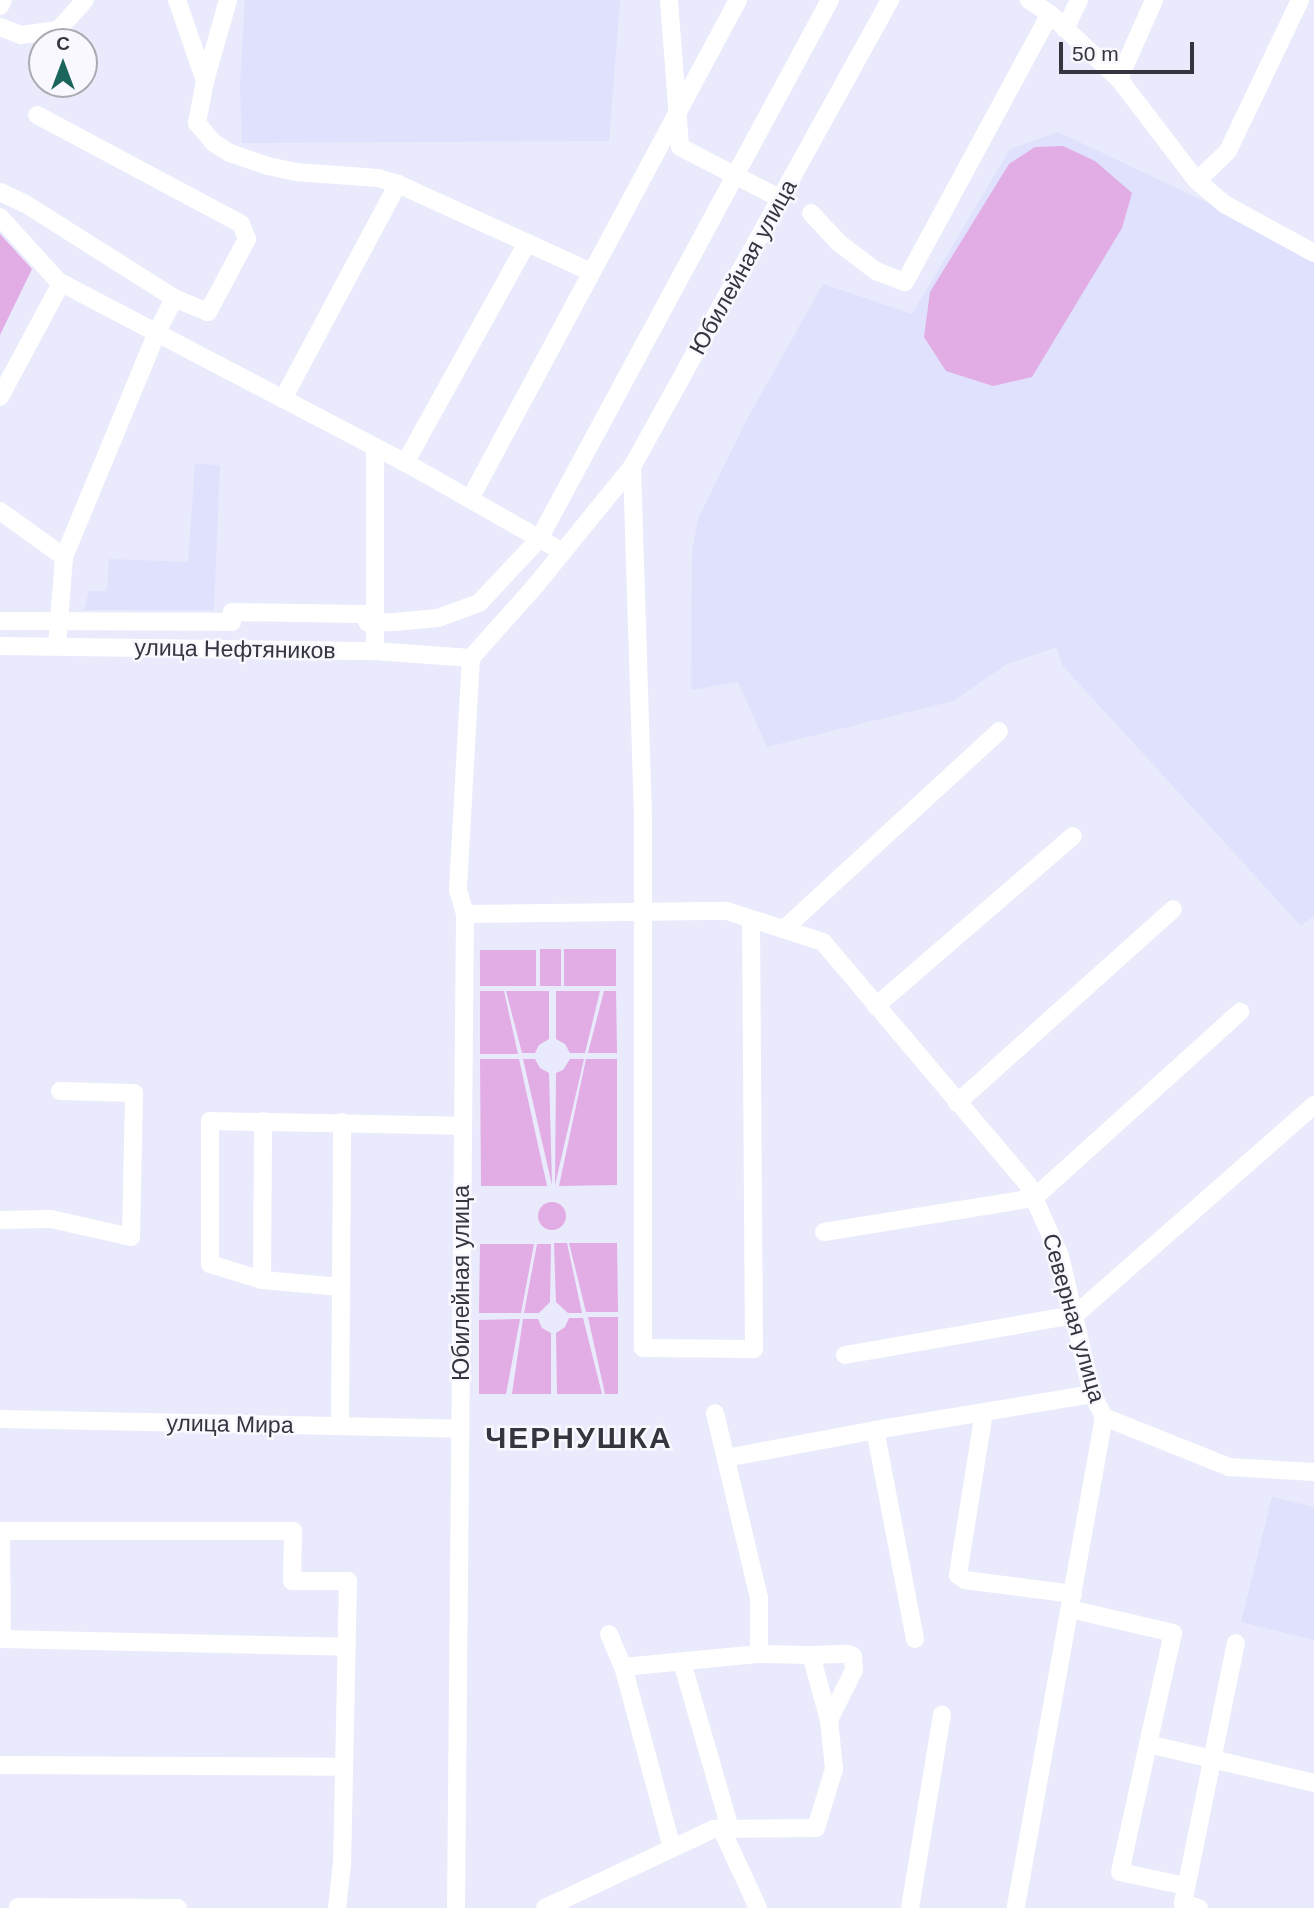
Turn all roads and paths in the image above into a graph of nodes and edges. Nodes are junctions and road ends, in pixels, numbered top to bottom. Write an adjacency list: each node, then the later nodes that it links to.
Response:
1 (4, 0): 13 (street)
2 (177, 0): 18 (street)
3 (228, 0): 18 (street)
4 (669, 0): 19 (street)
5 (738, 0): 19 (street)
6 (830, 0): 21 (street)
7 (890, 0): 25 (street, Юбилейная улица)
8 (1029, 0): 14 (street)
9 (1079, 0): 16 (street)
10 (1154, 0): 17 (street)
11 (1300, 0): 22 (street)
12 (85, 1): 15 (street)
13 (0, 6)
14 (1050, 14): 16 (street); 26 (street)
15 (0, 27)
16 (1065, 29): 17 (street)
17 (1119, 79): 22 (street)
18 (205, 81): 23 (street)
19 (677, 110): 21 (street); 30 (street)
20 (37, 115): 32 (street)
21 (736, 176): 25 (street); 41 (street)
22 (1197, 181): 29 (street)
23 (398, 184): 28 (street); 35 (street)
24 (0, 192): 32 (street)
25 (781, 199): 38 (street, Юбилейная улица)
26 (811, 213)
27 (0, 217): 31 (street)
28 (527, 243): 30 (street); 37 (street)
29 (1314, 253)
30 (591, 272): 39 (street)
31 (61, 283): 33 (street); 34 (street)
32 (174, 298): 33 (street)
33 (157, 333): 35 (street); 43 (street)
34 (0, 397)
35 (283, 399): 36 (street)
36 (375, 447): 37 (street); 46 (street)
37 (405, 463): 39 (street)
38 (632, 467): 42 (street, Юбилейная улица); 54 (street)
39 (470, 499): 41 (street)
40 (0, 511): 43 (street)
41 (539, 539): 42 (street); 46 (street)
42 (563, 552): 50 (street, Юбилейная улица)
43 (64, 557): 45 (street)
44 (0, 621): 45 (street)
45 (59, 621): 46 (street); 48 (street)
46 (375, 622): 49 (street)
47 (0, 646): 48 (street, улица Нефтяников)
48 (57, 646): 49 (street, улица Нефтяников)
49 (375, 652): 50 (street, улица Нефтяников)
50 (471, 658): 55 (street, Юбилейная улица)
51 (999, 731): 57 (street)
52 (1073, 836): 58 (street)
53 (1173, 909): 61 (street)
54 (642, 910): 55 (street, Северная улица); 56 (street, Северная улица); 56 (street)
55 (465, 914): 65 (street, Юбилейная улица)
56 (751, 919): 57 (street, Северная улица)
57 (784, 929): 58 (street, Северная улица)
58 (876, 1006): 61 (street, Северная улица)
59 (1240, 1012): 66 (street)
60 (60, 1091): 67 (street)
61 (957, 1103): 66 (street, Северная улица)
62 (1314, 1105): 71 (street)
63 (263, 1121): 64 (street); 69 (street); 69 (street)
64 (342, 1122): 65 (street); 70 (street)
65 (462, 1126): 79 (street, Юбилейная улица)
66 (1034, 1198): 68 (street); 71 (street, Северная улица)
67 (0, 1220)
68 (824, 1232)
69 (261, 1280): 70 (street)
70 (341, 1287): 78 (street)
71 (1074, 1315): 72 (street); 73 (street, Северная улица)
72 (845, 1355)
73 (1092, 1394): 74 (street); 76 (street, Северная улица)
74 (984, 1412): 80 (street); 84 (street)
75 (715, 1413): 81 (street)
76 (1104, 1417): 82 (street); 84 (street, Северная улица)
77 (0, 1419): 78 (street, улица Мира)
78 (340, 1426): 79 (street, улица Мира)
79 (460, 1429): 106 (street, Юбилейная улица)
80 (875, 1430): 81 (street); 86 (street)
81 (726, 1458): 89 (street)
82 (1314, 1472)
83 (0, 1531): 88 (street); 88 (street)
84 (1071, 1602): 95 (street); 110 (street, Северная улица)
85 (609, 1634): 92 (street)
86 (915, 1639)
87 (1236, 1643): 96 (street)
88 (347, 1647): 98 (street)
89 (758, 1654): 90 (street); 91 (street)
90 (811, 1655): 94 (street); 94 (street)
91 (682, 1662): 92 (street); 100 (street)
92 (622, 1667): 101 (street)
93 (942, 1715): 109 (street)
94 (830, 1720): 100 (street)
95 (1148, 1744): 96 (street); 102 (street)
96 (1211, 1759): 99 (street); 102 (street)
97 (2, 1765): 98 (street)
98 (344, 1767): 105 (street)
99 (1314, 1783)
100 (726, 1828): 101 (street); 108 (street)
101 (672, 1848): 107 (street)
102 (1186, 1886): 111 (street)
103 (18, 1907): 104 (street)
104 (178, 1908)
105 (337, 1908)
106 (456, 1908)
107 (545, 1908)
108 (758, 1908)
109 (910, 1908)
110 (1016, 1908)
111 (1199, 1908)

